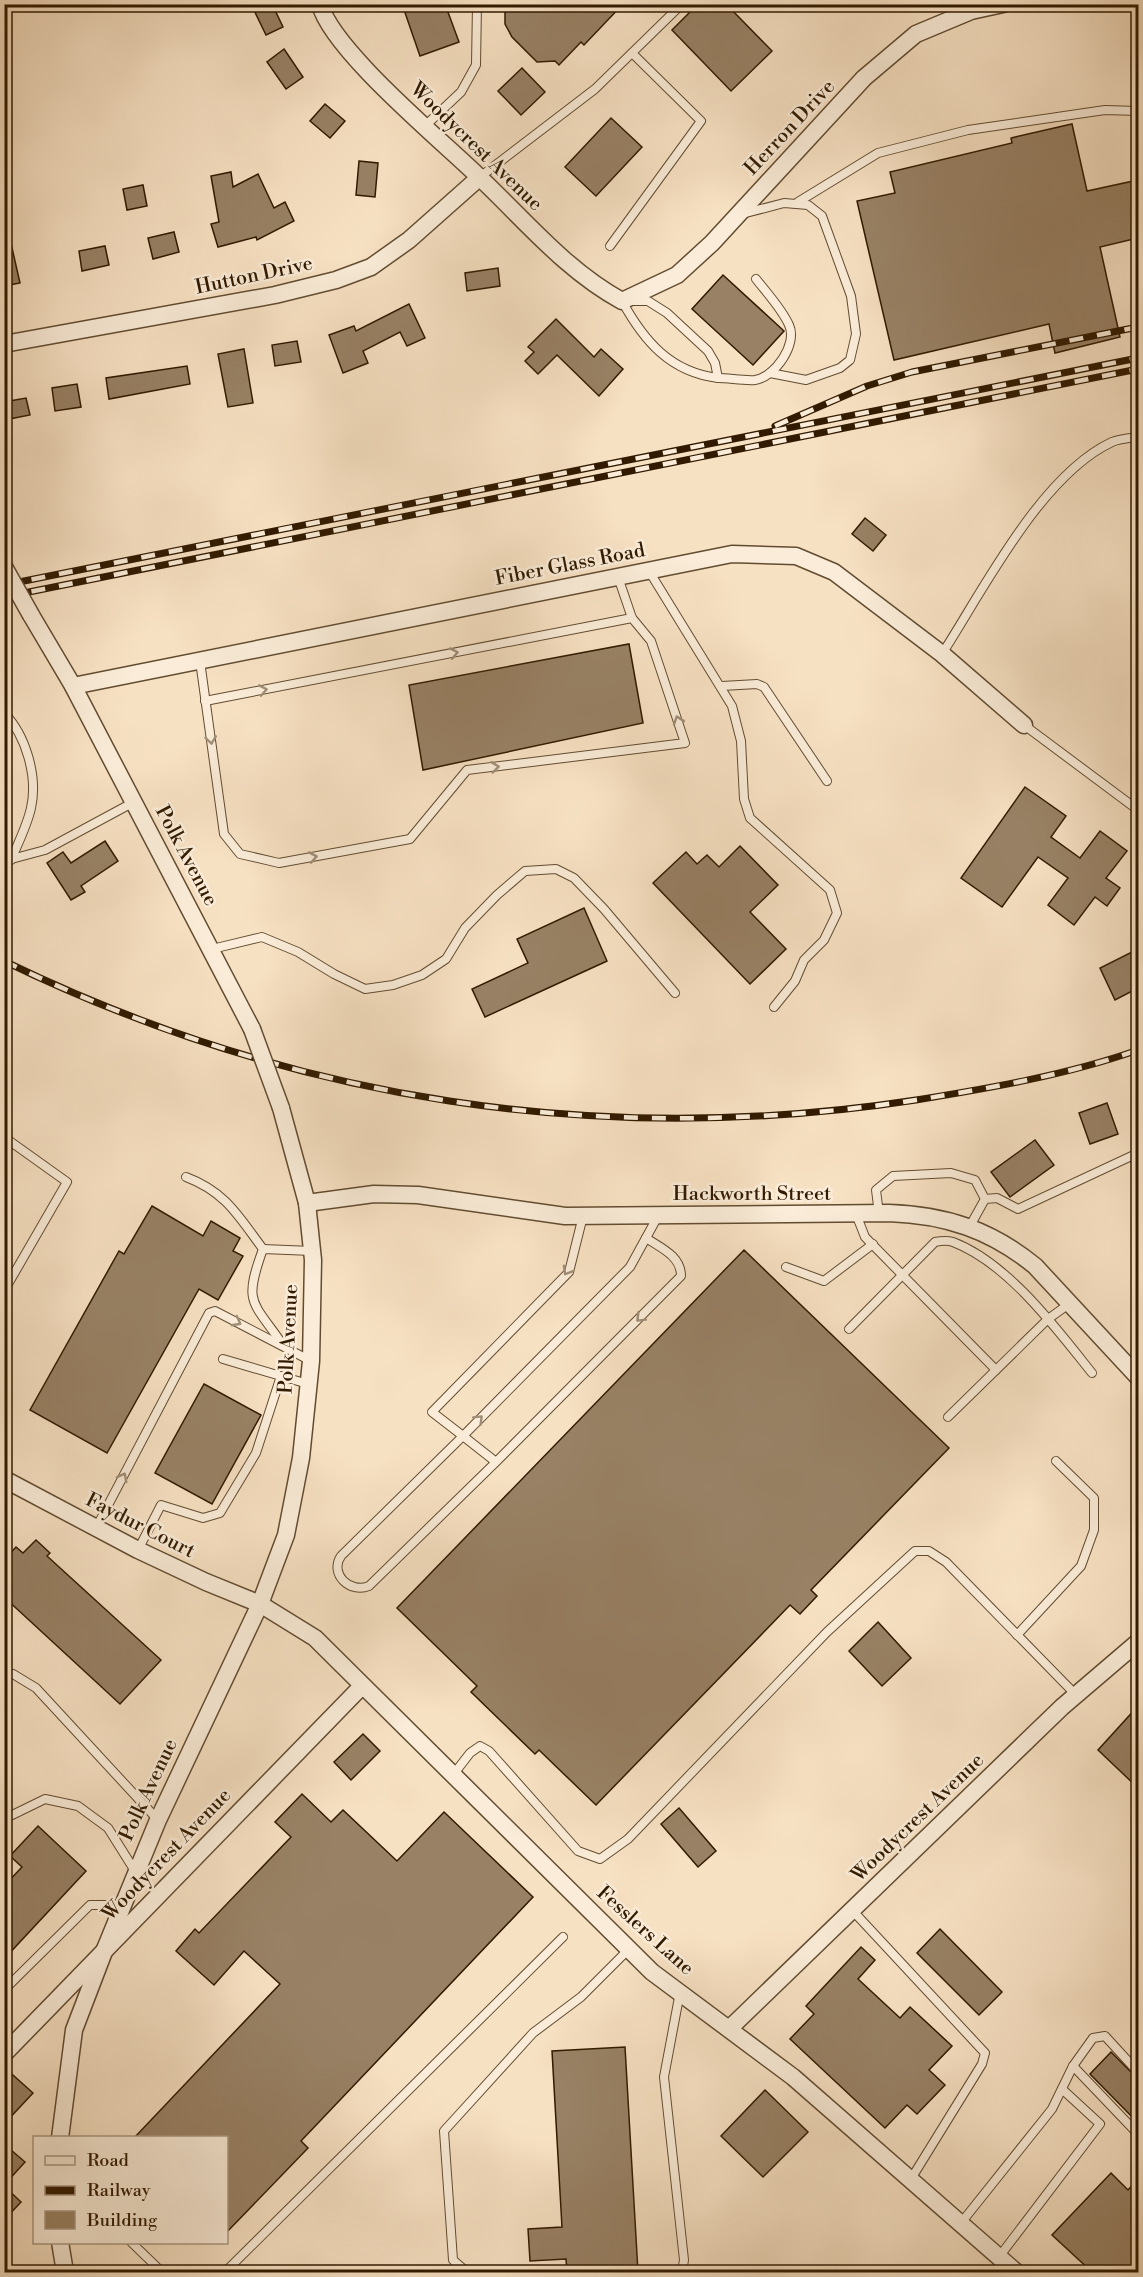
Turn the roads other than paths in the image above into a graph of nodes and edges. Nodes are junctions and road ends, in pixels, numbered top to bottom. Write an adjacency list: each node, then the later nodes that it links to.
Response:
1 (320, 4): 7 (street, Woodycrest Avenue)
2 (477, 4): 7 (lane)
3 (682, 4): 5 (lane)
4 (1003, 4): 10 (street, Herron Drive)
5 (632, 53): 8 (lane); 11 (lane)
6 (1138, 111): 9 (lane)
7 (425, 126): 8 (street, Woodycrest Avenue)
8 (480, 177): 13 (street, Woodycrest Avenue); 14 (street, Hutton Drive)
9 (798, 202): 10 (lane); 15 (lane)
10 (736, 216): 13 (street, Herron Drive)
11 (610, 246)
12 (756, 279): 15 (lane)
13 (622, 301): 16 (lane); 16 (lane)
14 (4, 344)
15 (770, 373): 16 (lane)
16 (718, 378)
17 (1138, 437): 22 (lane)
18 (4, 567): 24 (street, Polk Avenue, bridge)
19 (649, 571): 20 (street, Fiber Glass Road); 22 (street, Fiber Glass Road); 25 (lane)
20 (618, 577): 21 (lane); 23 (street, Fiber Glass Road)
21 (632, 618): 26 (lane, one-way to 21); 26 (lane, one-way to 21)
22 (942, 654): 28 (street, Fiber Glass Road)
23 (200, 661): 24 (street, Fiber Glass Road); 26 (lane)
24 (74, 686): 30 (street, Polk Avenue)
25 (722, 686): 29 (lane); 36 (lane)
26 (206, 701)
27 (4, 713): 33 (lane)
28 (1024, 725): 31 (lane)
29 (827, 781)
30 (134, 802): 33 (lane); 34 (street, Polk Avenue)
31 (1138, 810)
32 (4, 850): 33 (lane)
33 (8, 861)
34 (212, 949): 35 (lane); 41 (street, Polk Avenue, bridge)
35 (675, 993)
36 (774, 1007)
37 (4, 1137): 53 (lane)
38 (1138, 1153): 40 (lane)
39 (186, 1177): 49 (lane)
40 (986, 1199): 43 (lane); 46 (lane)
41 (307, 1203): 45 (street, Hackworth Street); 50 (street, Polk Avenue)
42 (856, 1214): 43 (street, Hackworth Street); 44 (street, Hackworth Street); 48 (lane)
43 (879, 1214): 46 (street, Hackworth Street)
44 (658, 1215): 45 (street, Hackworth Street); 47 (lane)
45 (583, 1216): 66 (lane, one-way to 66)
46 (970, 1226): 54 (street, Hackworth Street)
47 (646, 1239): 66 (lane, one-way to 47); 68 (lane, one-way to 68)
48 (873, 1244): 51 (lane); 52 (lane)
49 (262, 1250): 50 (lane); 57 (lane)
50 (312, 1251): 59 (street, Polk Avenue)
51 (786, 1267)
52 (902, 1275): 55 (lane); 56 (lane); 60 (lane)
53 (4, 1292)
54 (1069, 1304): 55 (lane); 63 (street, Hackworth Street)
55 (1048, 1319): 60 (lane); 61 (lane)
56 (849, 1329)
57 (285, 1347): 59 (lane); 70 (lane, one-way to 57)
58 (223, 1359): 62 (lane)
59 (311, 1361): 64 (street, Polk Avenue)
60 (996, 1370): 65 (lane)
61 (1092, 1373)
62 (281, 1376): 64 (lane); 71 (lane)
63 (1138, 1377)
64 (308, 1384): 72 (street, Polk Avenue)
65 (948, 1417)
66 (463, 1436): 68 (lane); 68 (lane)
67 (1056, 1461): 73 (lane)
68 (496, 1462)
69 (4, 1479): 70 (street, Faydur Court)
70 (96, 1528): 71 (street, Faydur Court)
71 (138, 1550): 72 (street, Faydur Court)
72 (260, 1604): 76 (street, Fesslers Lane); 80 (street, Polk Avenue)
73 (1017, 1635): 77 (lane); 78 (lane)
74 (1138, 1642): 77 (street, Woodycrest Avenue)
75 (4, 1675): 80 (lane)
76 (362, 1686): 78 (street, Fesslers Lane); 85 (street, Woodycrest Avenue)
77 (1076, 1695): 83 (street, Woodycrest Avenue)
78 (453, 1775): 86 (street, Fesslers Lane)
79 (4, 1819): 81 (lane)
80 (158, 1820): 81 (street, Polk Avenue)
81 (135, 1871): 82 (street, Polk Avenue)
82 (122, 1905): 85 (street, Polk Avenue); 87 (lane)
83 (852, 1910): 89 (street, Woodycrest Avenue); 96 (lane)
84 (563, 1937): 103 (lane)
85 (105, 1948): 90 (street, Woodycrest Avenue); 95 (street, Polk Avenue)
86 (629, 1949): 88 (street, Fesslers Lane); 104 (lane)
87 (4, 1990)
88 (680, 1992): 89 (street, Fesslers Lane); 105 (lane)
89 (730, 2028): 96 (street, Fesslers Lane)
90 (4, 2054)
91 (1073, 2066): 92 (lane); 93 (lane); 94 (lane)
92 (1138, 2072)
93 (1062, 2089): 97 (lane); 100 (lane)
94 (1138, 2134)
95 (60, 2136)
96 (911, 2179): 97 (street, Fesslers Lane)
97 (962, 2223): 100 (street, Fesslers Lane)
98 (60, 2244): 101 (street)
99 (133, 2244): 102 (lane)
100 (999, 2257): 106 (street, Fesslers Lane)
101 (64, 2272)
102 (162, 2272)
103 (225, 2272)
104 (467, 2272)
105 (682, 2272)
106 (1016, 2272)

